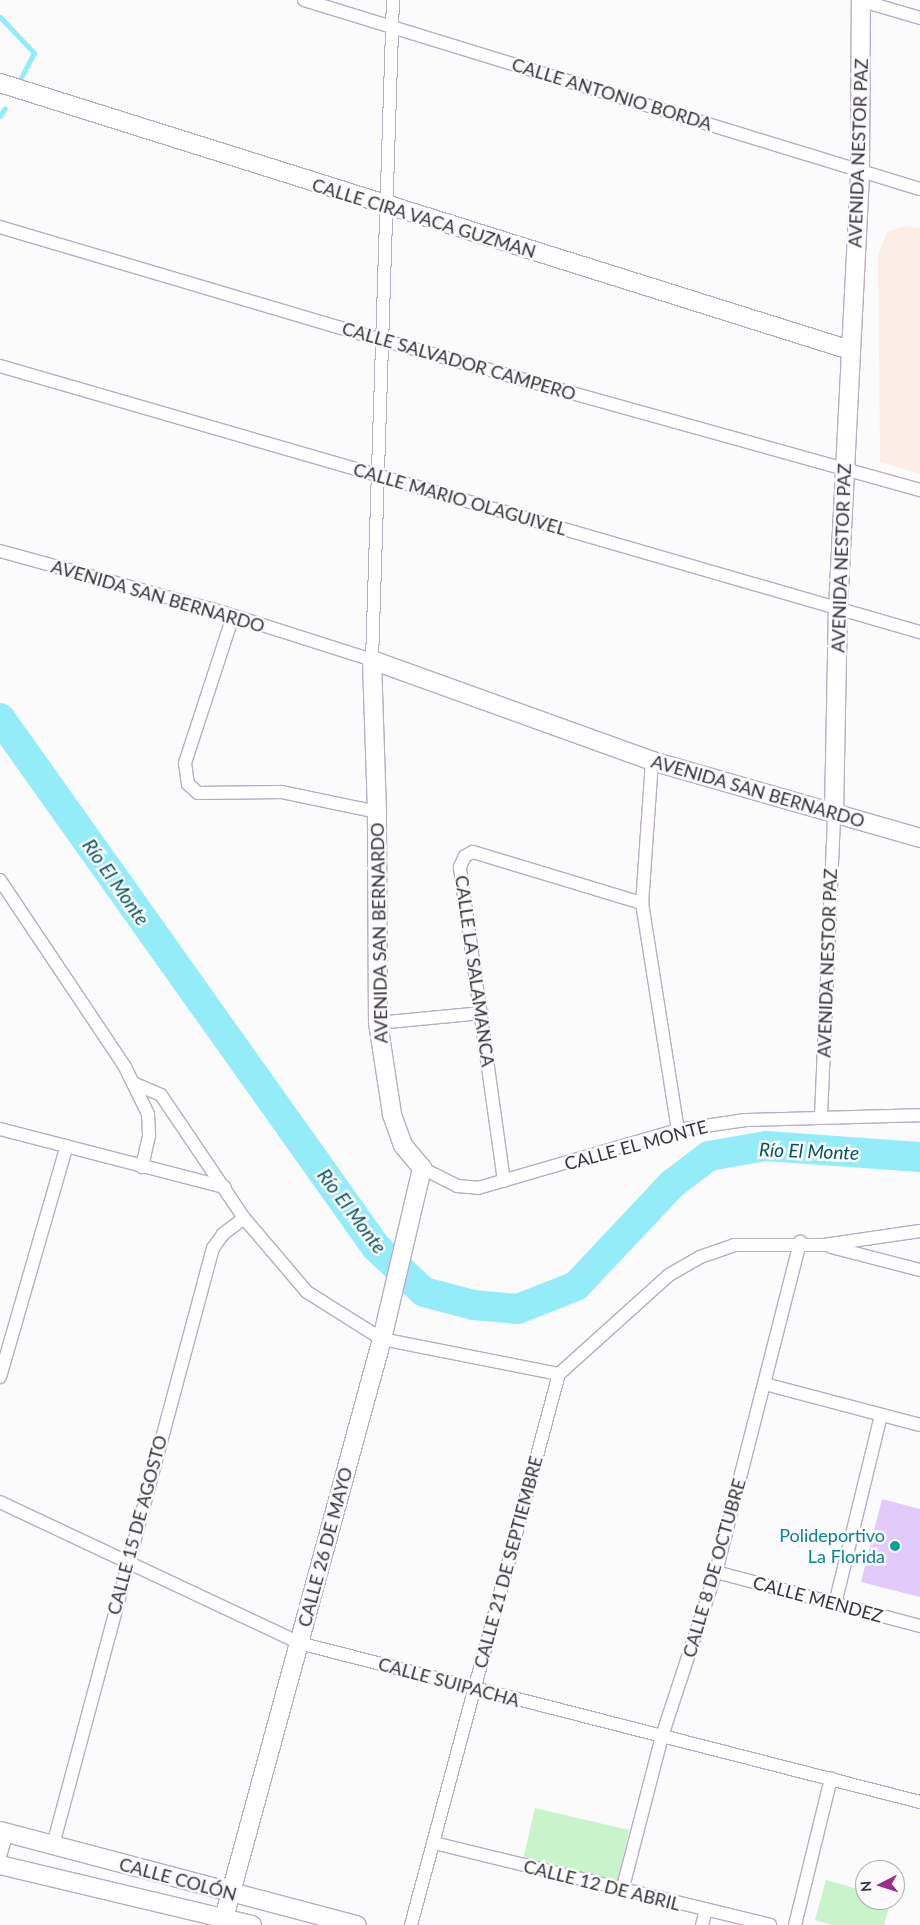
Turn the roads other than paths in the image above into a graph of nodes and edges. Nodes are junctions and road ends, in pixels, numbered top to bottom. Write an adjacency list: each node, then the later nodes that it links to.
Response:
1 (304, 0): 5 (street, CALLE ANTONIO BORDA)
2 (393, 0): 5 (street, AVENIDA SAN BERNARDO)
3 (861, 0): 4 (street); 7 (street, AVENIDA NESTOR PAZ)
4 (920, 18)
5 (392, 26): 7 (street, CALLE ANTONIO BORDA); 9 (street, AVENIDA SAN BERNARDO)
6 (0, 83): 9 (street, CALLE CIRA VACA GUZMAN)
7 (860, 170): 8 (street, CALLE ANTONIO BORDA); 12 (street, AVENIDA NESTOR PAZ)
8 (920, 188)
9 (386, 207): 11 (street, AVENIDA SAN BERNARDO); 12 (street, CALLE CIRA VACA GUZMAN)
10 (0, 227): 11 (street, CALLE SALVADOR CAMPERO)
11 (382, 340): 14 (street, CALLE SALVADOR CAMPERO); 15 (street, AVENIDA SAN BERNARDO)
12 (850, 350): 14 (street, AVENIDA NESTOR PAZ)
13 (0, 366): 15 (street, CALLE MARIO OLAGUIVEL)
14 (845, 470): 16 (street, CALLE SALVADOR CAMPERO); 18 (street, AVENIDA NESTOR PAZ)
15 (378, 475): 18 (street, CALLE MARIO OLAGUIVEL); 21 (street, AVENIDA SAN BERNARDO)
16 (920, 490)
17 (0, 551): 19 (street, AVENIDA SAN BERNARDO)
18 (838, 609): 20 (street, CALLE MARIO OLAGUIVEL); 24 (street, AVENIDA NESTOR PAZ)
19 (233, 616): 21 (street, AVENIDA SAN BERNARDO); 23 (street)
20 (920, 632)
21 (372, 660): 22 (street, AVENIDA SAN BERNARDO); 23 (street, AVENIDA SAN BERNARDO)
22 (652, 761): 24 (street, AVENIDA SAN BERNARDO); 27 (street)
23 (378, 812): 29 (street, AVENIDA SAN BERNARDO)
24 (834, 813): 25 (street, AVENIDA SAN BERNARDO); 32 (street, AVENIDA NESTOR PAZ)
25 (920, 838)
26 (0, 880): 30 (street)
27 (642, 903): 28 (street, CALLE LA SALAMANCA); 34 (street)
28 (482, 1013): 29 (street); 38 (street, CALLE LA SALAMANCA)
29 (378, 1023): 37 (street, AVENIDA SAN BERNARDO)
30 (133, 1083): 36 (street); 39 (street)
31 (920, 1115): 32 (street, CALLE EL MONTE)
32 (821, 1116): 34 (street, CALLE EL MONTE)
33 (0, 1129): 35 (street)
34 (678, 1130): 38 (street, CALLE EL MONTE)
35 (66, 1148): 36 (street); 47 (street)
36 (142, 1167): 39 (street)
37 (422, 1168): 38 (street, AVENIDA SAN BERNARDO); 45 (street, CALLE 26 DE MAYO)
38 (504, 1181)
39 (225, 1187): 40 (street)
40 (244, 1218): 45 (street); 52 (street, CALLE 15 DE AGOSTO)
41 (920, 1231): 43 (street)
42 (800, 1242): 43 (street); 46 (street); 48 (street, CALLE 8 DE OCTUBRE)
43 (824, 1245): 44 (street)
44 (920, 1270)
45 (382, 1339): 46 (street); 56 (street, CALLE 26 DE MAYO)
46 (559, 1374): 57 (street, CALLE 21 DE SEPTIEMBRE)
47 (0, 1377)
48 (765, 1384): 49 (street); 53 (street, CALLE 8 DE OCTUBRE)
49 (881, 1416): 50 (street); 54 (street)
50 (920, 1425)
51 (0, 1502): 52 (street, CALLE SUIPACHA)
52 (127, 1563): 56 (street, CALLE SUIPACHA); 63 (street, CALLE 15 DE AGOSTO)
53 (716, 1572): 54 (street, CALLE MENDEZ); 58 (street, CALLE 8 DE OCTUBRE)
54 (835, 1604): 55 (street, CALLE MENDEZ)
55 (920, 1626)
56 (299, 1643): 57 (street, CALLE SUIPACHA); 67 (street, CALLE 26 DE MAYO)
57 (473, 1690): 58 (street, CALLE SUIPACHA); 62 (street, CALLE 21 DE SEPTIEMBRE)
58 (662, 1736): 59 (street, CALLE SUIPACHA); 66 (street, CALLE 8 DE OCTUBRE)
59 (831, 1778): 60 (street, CALLE SUIPACHA); 75 (street)
60 (920, 1802)
61 (4, 1832): 63 (street, CALLE COLÓN); 64 (street)
62 (434, 1843): 66 (street, CALLE 12 DE ABRIL); 72 (street, CALLE 21 DE SEPTIEMBRE)
63 (53, 1845): 67 (street, CALLE COLÓN)
64 (0, 1856)
65 (0, 1865): 69 (street, CALLE COLÓN)
66 (622, 1891): 68 (street, CALLE 12 DE ABRIL)
67 (231, 1893): 69 (street, CALLE 26 DE MAYO); 71 (street, CALLE COLÓN)
68 (706, 1910): 73 (street); 74 (street, CALLE 12 DE ABRIL)
69 (223, 1921): 70 (street, CALLE COLÓN)
70 (252, 1925)
71 (357, 1925)
72 (411, 1925)
73 (702, 1925)
74 (770, 1925)
75 (794, 1925)

